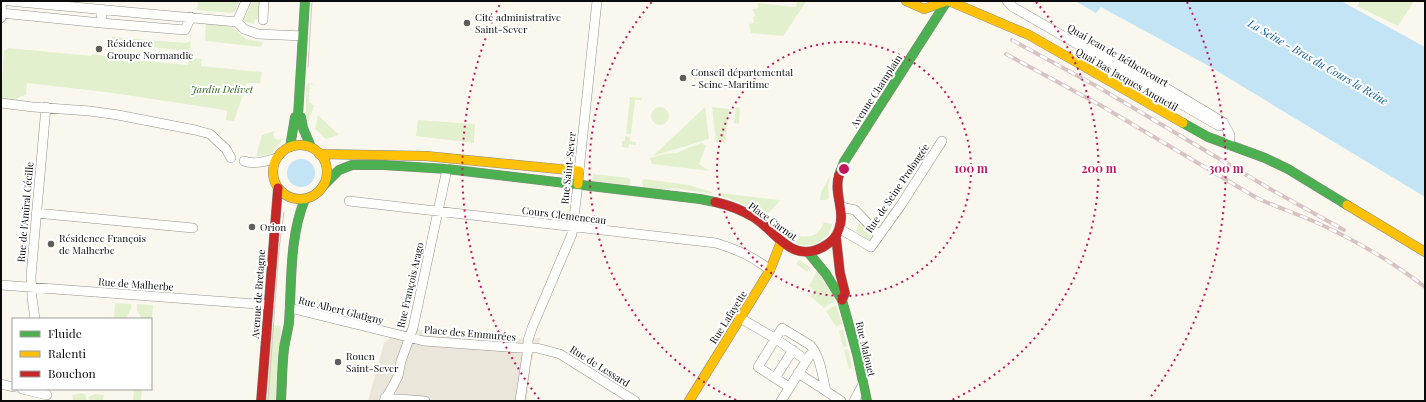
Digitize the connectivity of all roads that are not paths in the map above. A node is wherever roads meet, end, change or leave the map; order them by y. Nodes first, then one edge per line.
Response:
1 (2, 1) edge
2 (9, 1) edge
3 (246, 1) edge
4 (264, 1) edge
5 (305, 1) edge
6 (597, 1) edge
7 (906, 1) edge
8 (947, 1) edge
9 (1008, 1) edge
10 (102, 9) junction
11 (1, 14) edge
12 (191, 17) junction
13 (1, 18) edge
14 (263, 20) dead end
15 (237, 22) junction
16 (101, 23) junction
17 (1073, 32) dead end
18 (303, 36) junction
19 (1, 102) edge
20 (46, 107) junction
21 (298, 116) junction
22 (1219, 126) dead end
23 (942, 141) dead end
24 (1229, 145) junction
25 (290, 147) junction
26 (311, 148) junction
27 (320, 154) junction
28 (231, 158) dead end
29 (277, 158) junction
30 (246, 162) dead end
31 (447, 169) junction
32 (579, 171) junction
33 (578, 184) junction
34 (323, 186) junction
35 (278, 188) junction
36 (305, 199) junction
37 (349, 201) dead end
38 (841, 207) junction
39 (438, 211) junction
40 (36, 213) junction
41 (193, 228) dead end
42 (572, 228) junction
43 (838, 233) junction
44 (879, 235) junction
45 (781, 242) junction
46 (808, 252) junction
47 (1425, 252) edge
48 (770, 270) junction
49 (1, 285) edge
50 (31, 287) junction
51 (842, 300) junction
52 (269, 305) junction
53 (290, 308) junction
54 (35, 318) edge
55 (740, 318) junction
56 (410, 338) junction
57 (776, 339) junction
58 (528, 348) junction
59 (814, 349) junction
60 (793, 350) junction
61 (806, 360) junction
62 (798, 373) junction
63 (775, 378) junction
64 (1, 384) edge
65 (863, 384) junction
66 (12, 387) edge
67 (789, 387) junction
68 (26, 390) edge
69 (826, 391) junction
70 (47, 395) edge
71 (384, 400) edge
72 (261, 401) edge
73 (280, 401) edge
74 (425, 401) edge
75 (520, 401) edge
76 (635, 401) edge
77 (689, 401) edge
78 (781, 401) edge
79 (841, 401) edge
80 (854, 401) edge
81 (867, 401) edge

1 - 11 street
2 - 10 street
3 - 15 street
4 - 14 street
5 - 18 street
6 - 32 street, Rue Saint-Sever
7 - 8 street
8 - 24 street, Quai Bas Jacques Anquetil
8 - 38 street, Avenue Champlain
9 - 22 street, Quai Jean de Béthencourt
10 - 12 street
10 - 16 street
11 - 13 street
11 - 16 street
12 - 15 street
12 - 16 street
15 - 18 street
17 - 24 street, Quai Bas Jacques Anquetil
18 - 21 street
19 - 20 street
20 - 28 street
20 - 40 street, Rue de l'Amiral Cécille
21 - 25 street
21 - 26 street
23 - 44 street, Rue de Seine Prolongée
24 - 47 street, Quai Bas Jacques Anquetil
25 - 26 street
25 - 29 street
26 - 27 street
27 - 32 street
27 - 34 street
29 - 30 street
29 - 35 street
31 - 33 street
31 - 34 street
31 - 39 street, Rue François Arago
32 - 33 street, Rue Saint-Sever
33 - 42 street, Rue Saint-Sever
33 - 45 street, Place Carnot
34 - 36 street
35 - 36 street
35 - 52 street, Avenue de Bretagne
36 - 53 street
37 - 39 street, Cours Clemenceau
38 - 43 street
38 - 44 street
39 - 42 street, Cours Clemenceau
39 - 56 street, Rue François Arago
40 - 41 street
40 - 50 street, Rue de l'Amiral Cécille
42 - 48 street, Cours Clemenceau
42 - 58 street, Rue Saint-Sever
43 - 44 street, Rue de Seine Prolongée
43 - 46 street
43 - 51 street, Rue Malouet
45 - 46 street, Place Carnot
45 - 48 street, Rue Lafayette
46 - 51 street, Rue Malouet
48 - 55 street, Rue Lafayette
49 - 50 street, Rue de Malherbe
50 - 52 street, Rue de Malherbe
50 - 54 street, Rue de l'Amiral Cécille
51 - 65 street, Rue Malouet
52 - 72 street, Avenue de Bretagne
53 - 56 street, Rue Albert Glatigny
53 - 73 street
55 - 57 street
55 - 77 street, Rue Lafayette
56 - 58 street, Place des Emmurées
56 - 71 street, Rue François Arago
57 - 59 street
57 - 60 street
57 - 63 street
58 - 75 street, Rue Saint-Sever
58 - 76 street, Rue de Lessard
59 - 61 street
59 - 69 street
60 - 61 street
60 - 63 street
61 - 62 street
62 - 67 street
62 - 69 street
63 - 67 street
64 - 66 street
65 - 80 street, Rue Malouet
65 - 81 street
67 - 78 street
68 - 70 street
69 - 79 street
71 - 74 street

